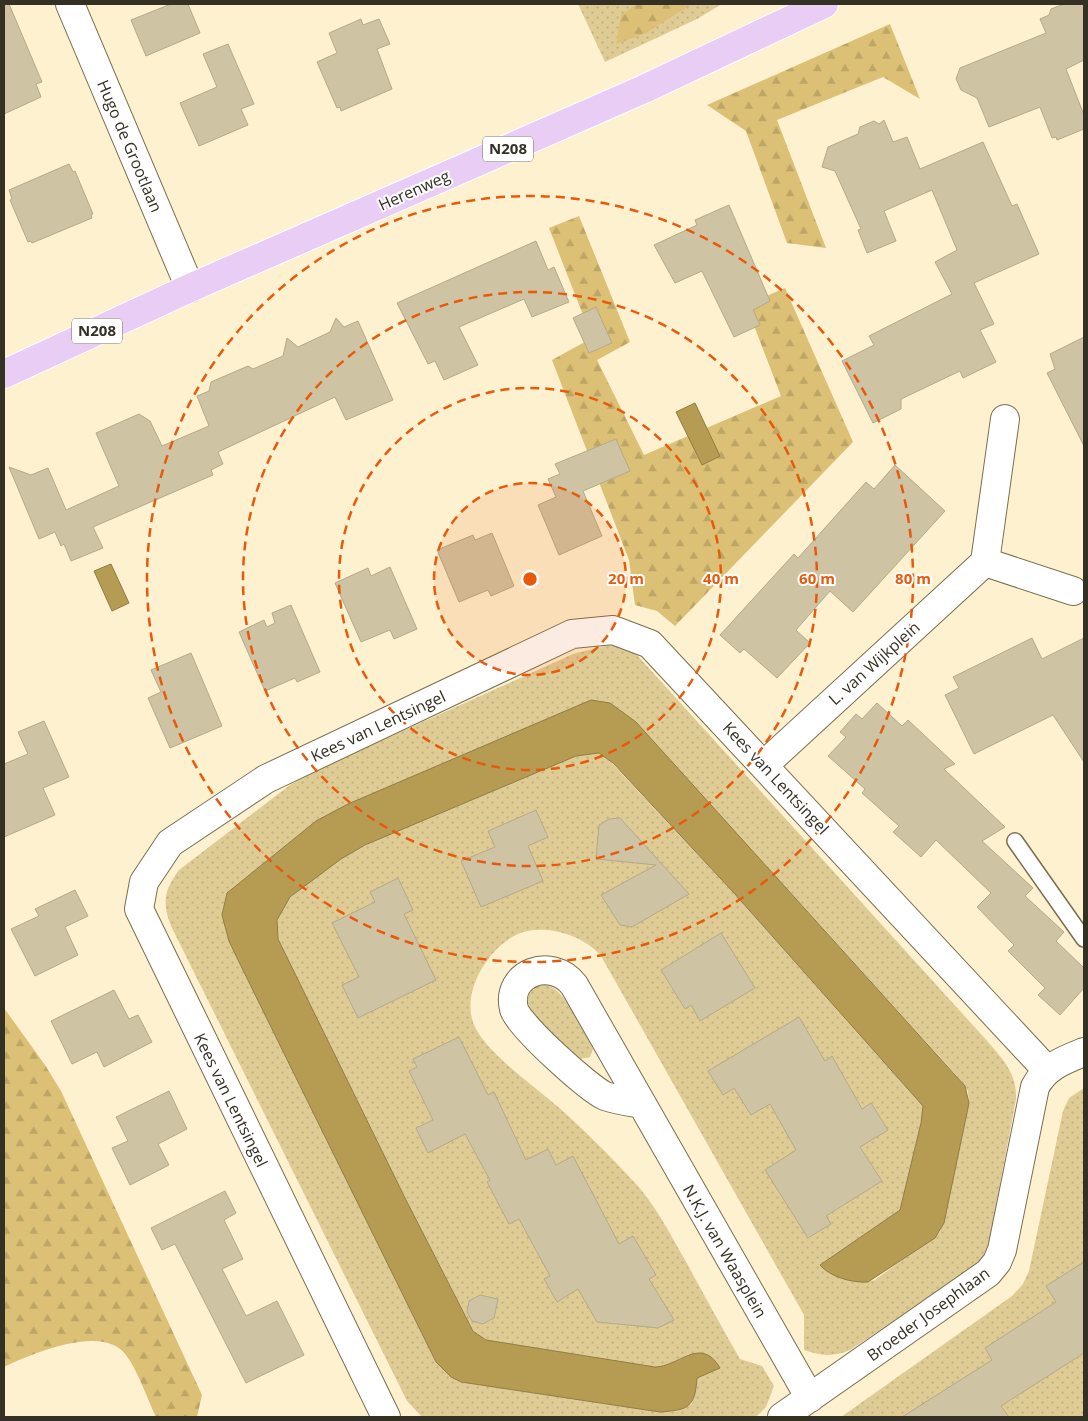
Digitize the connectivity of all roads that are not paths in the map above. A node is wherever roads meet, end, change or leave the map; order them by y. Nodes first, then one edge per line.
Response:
1 (70, 4) edge
2 (824, 4) edge
3 (190, 288) junction
4 (4, 374) edge
5 (1005, 419) dead end
6 (985, 562) junction
7 (1073, 591) dead end
8 (764, 764) junction
9 (1015, 842) dead end
10 (1084, 939) edge
11 (1084, 1052) edge
12 (1047, 1070) junction
13 (642, 1104) junction
14 (810, 1398) junction
15 (386, 1417) edge
16 (782, 1417) edge

1 - 3 street, Hugo de Grootlaan
2 - 3 main road, Herenweg / N208
3 - 4 main road, Herenweg / N208
5 - 6 street
6 - 7 street
6 - 8 street, L. van Wijkplein
8 - 12 street, Kees van Lentsingel
8 - 15 street, Kees van Lentsingel
9 - 10 lane
11 - 12 street, Broeder Josephlaan
12 - 14 street, Broeder Josephlaan
13 - 13 street, N.K.J. van Waasplein
13 - 14 street, N.K.J. van Waasplein
14 - 16 street, Broeder Josephlaan

